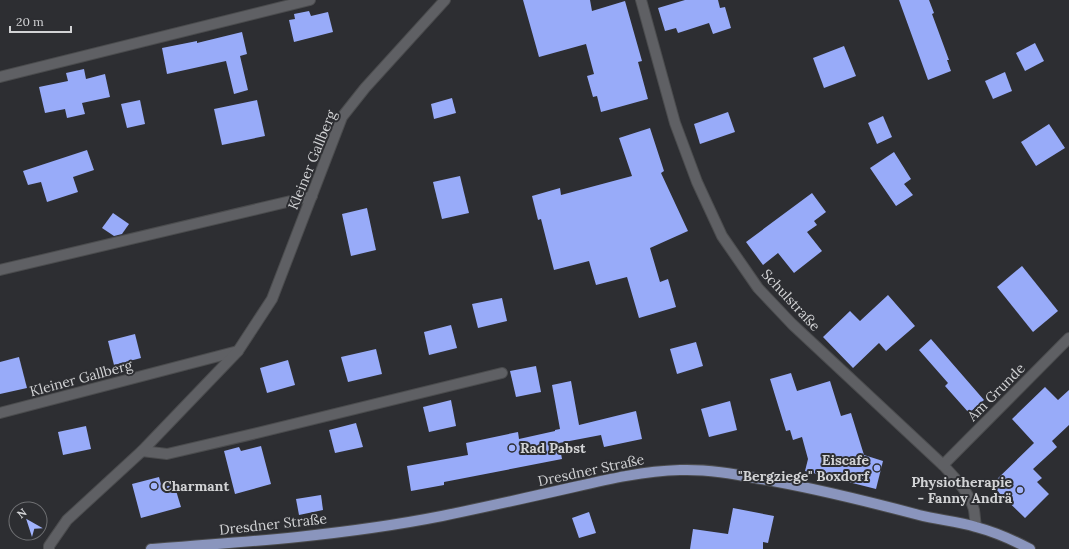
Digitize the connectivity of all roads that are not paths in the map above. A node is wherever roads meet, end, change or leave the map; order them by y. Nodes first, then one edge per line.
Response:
1 (310, 0) edge
2 (445, 0) edge
3 (641, 0) edge
4 (0, 77) edge
5 (312, 196) junction
6 (0, 270) edge
7 (1069, 338) edge
8 (238, 351) junction
9 (502, 373) dead end
10 (0, 413) edge
11 (142, 451) junction
12 (943, 465) junction
13 (976, 526) junction
14 (231, 546) edge
15 (49, 549) edge
16 (151, 549) edge
17 (1030, 549) edge

1 - 4 street
2 - 5 street, Kleiner Gallberg
3 - 12 street, Schulstraße
5 - 6 street
5 - 8 street, Kleiner Gallberg
7 - 12 street, Am Grunde
8 - 10 street, Kleiner Gallberg
8 - 11 street, Kleiner Gallberg
9 - 11 street
11 - 15 street, Kleiner Gallberg
12 - 13 street, Schulstraße
13 - 14 main road, Dresdner Straße
13 - 17 main road, Dresdner Straße
14 - 16 main road, Dresdner Straße

